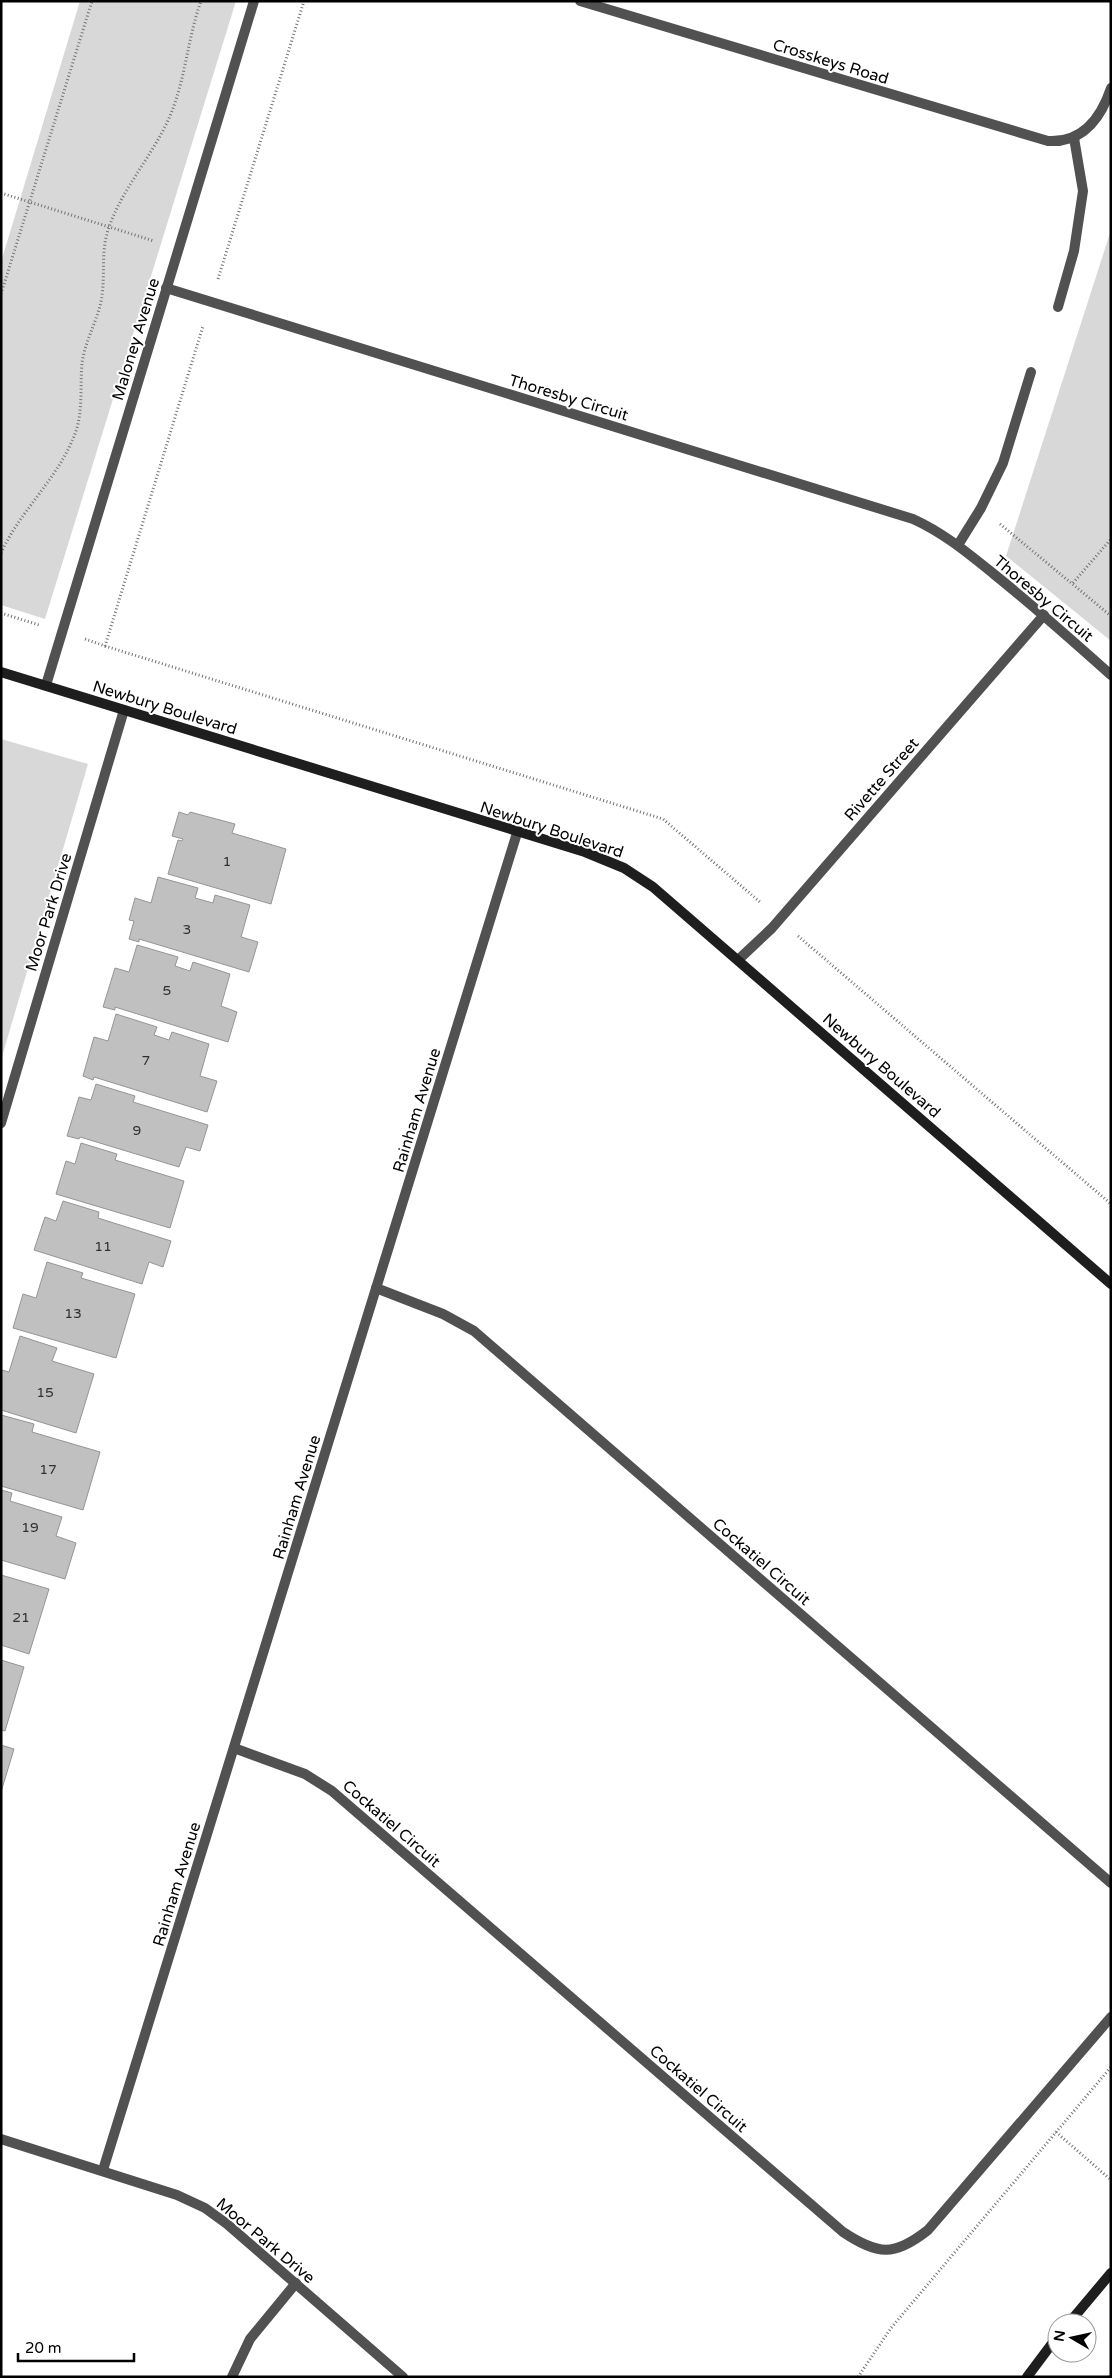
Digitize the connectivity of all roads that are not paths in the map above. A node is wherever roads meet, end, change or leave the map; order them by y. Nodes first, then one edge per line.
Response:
1 (254, 1) edge
2 (580, 1) edge
3 (1111, 88) edge
4 (1074, 138) junction
5 (166, 288) junction
6 (1058, 307) dead end
7 (1031, 372) dead end
8 (958, 546) junction
9 (1044, 615) junction
10 (1, 672) edge
11 (1111, 675) edge
12 (46, 685) junction
13 (124, 710) junction
14 (517, 833) junction
15 (738, 960) junction
16 (1, 1123) edge
17 (1111, 1284) edge
18 (376, 1288) junction
19 (234, 1748) junction
20 (1111, 1883) edge
21 (1111, 2018) edge
22 (1, 2139) edge
23 (103, 2170) junction
24 (1111, 2273) edge
25 (296, 2283) junction
26 (1077, 2313) edge
27 (1047, 2351) edge
28 (232, 2377) edge
29 (403, 2377) edge
30 (1027, 2377) edge

1 - 5 street, Maloney Avenue
2 - 4 street, Crosskeys Road
3 - 4 street
4 - 6 street
5 - 8 street, Thoresby Circuit
5 - 12 street, Maloney Avenue
7 - 8 street
8 - 9 street, Thoresby Circuit
9 - 11 street, Thoresby Circuit
9 - 15 street, Rivette Street
10 - 12 street, Newbury Boulevard
12 - 13 street, Newbury Boulevard
13 - 14 street, Newbury Boulevard
13 - 16 street, Moor Park Drive
14 - 15 street, Newbury Boulevard
14 - 18 street, Rainham Avenue
15 - 17 street, Newbury Boulevard
18 - 19 street, Rainham Avenue
18 - 20 street, Cockatiel Circuit
19 - 21 street, Cockatiel Circuit
19 - 23 street, Rainham Avenue
22 - 23 street, Moor Park Drive
23 - 25 street, Moor Park Drive
24 - 26 street
25 - 28 street
25 - 29 street, Moor Park Drive
27 - 30 street

